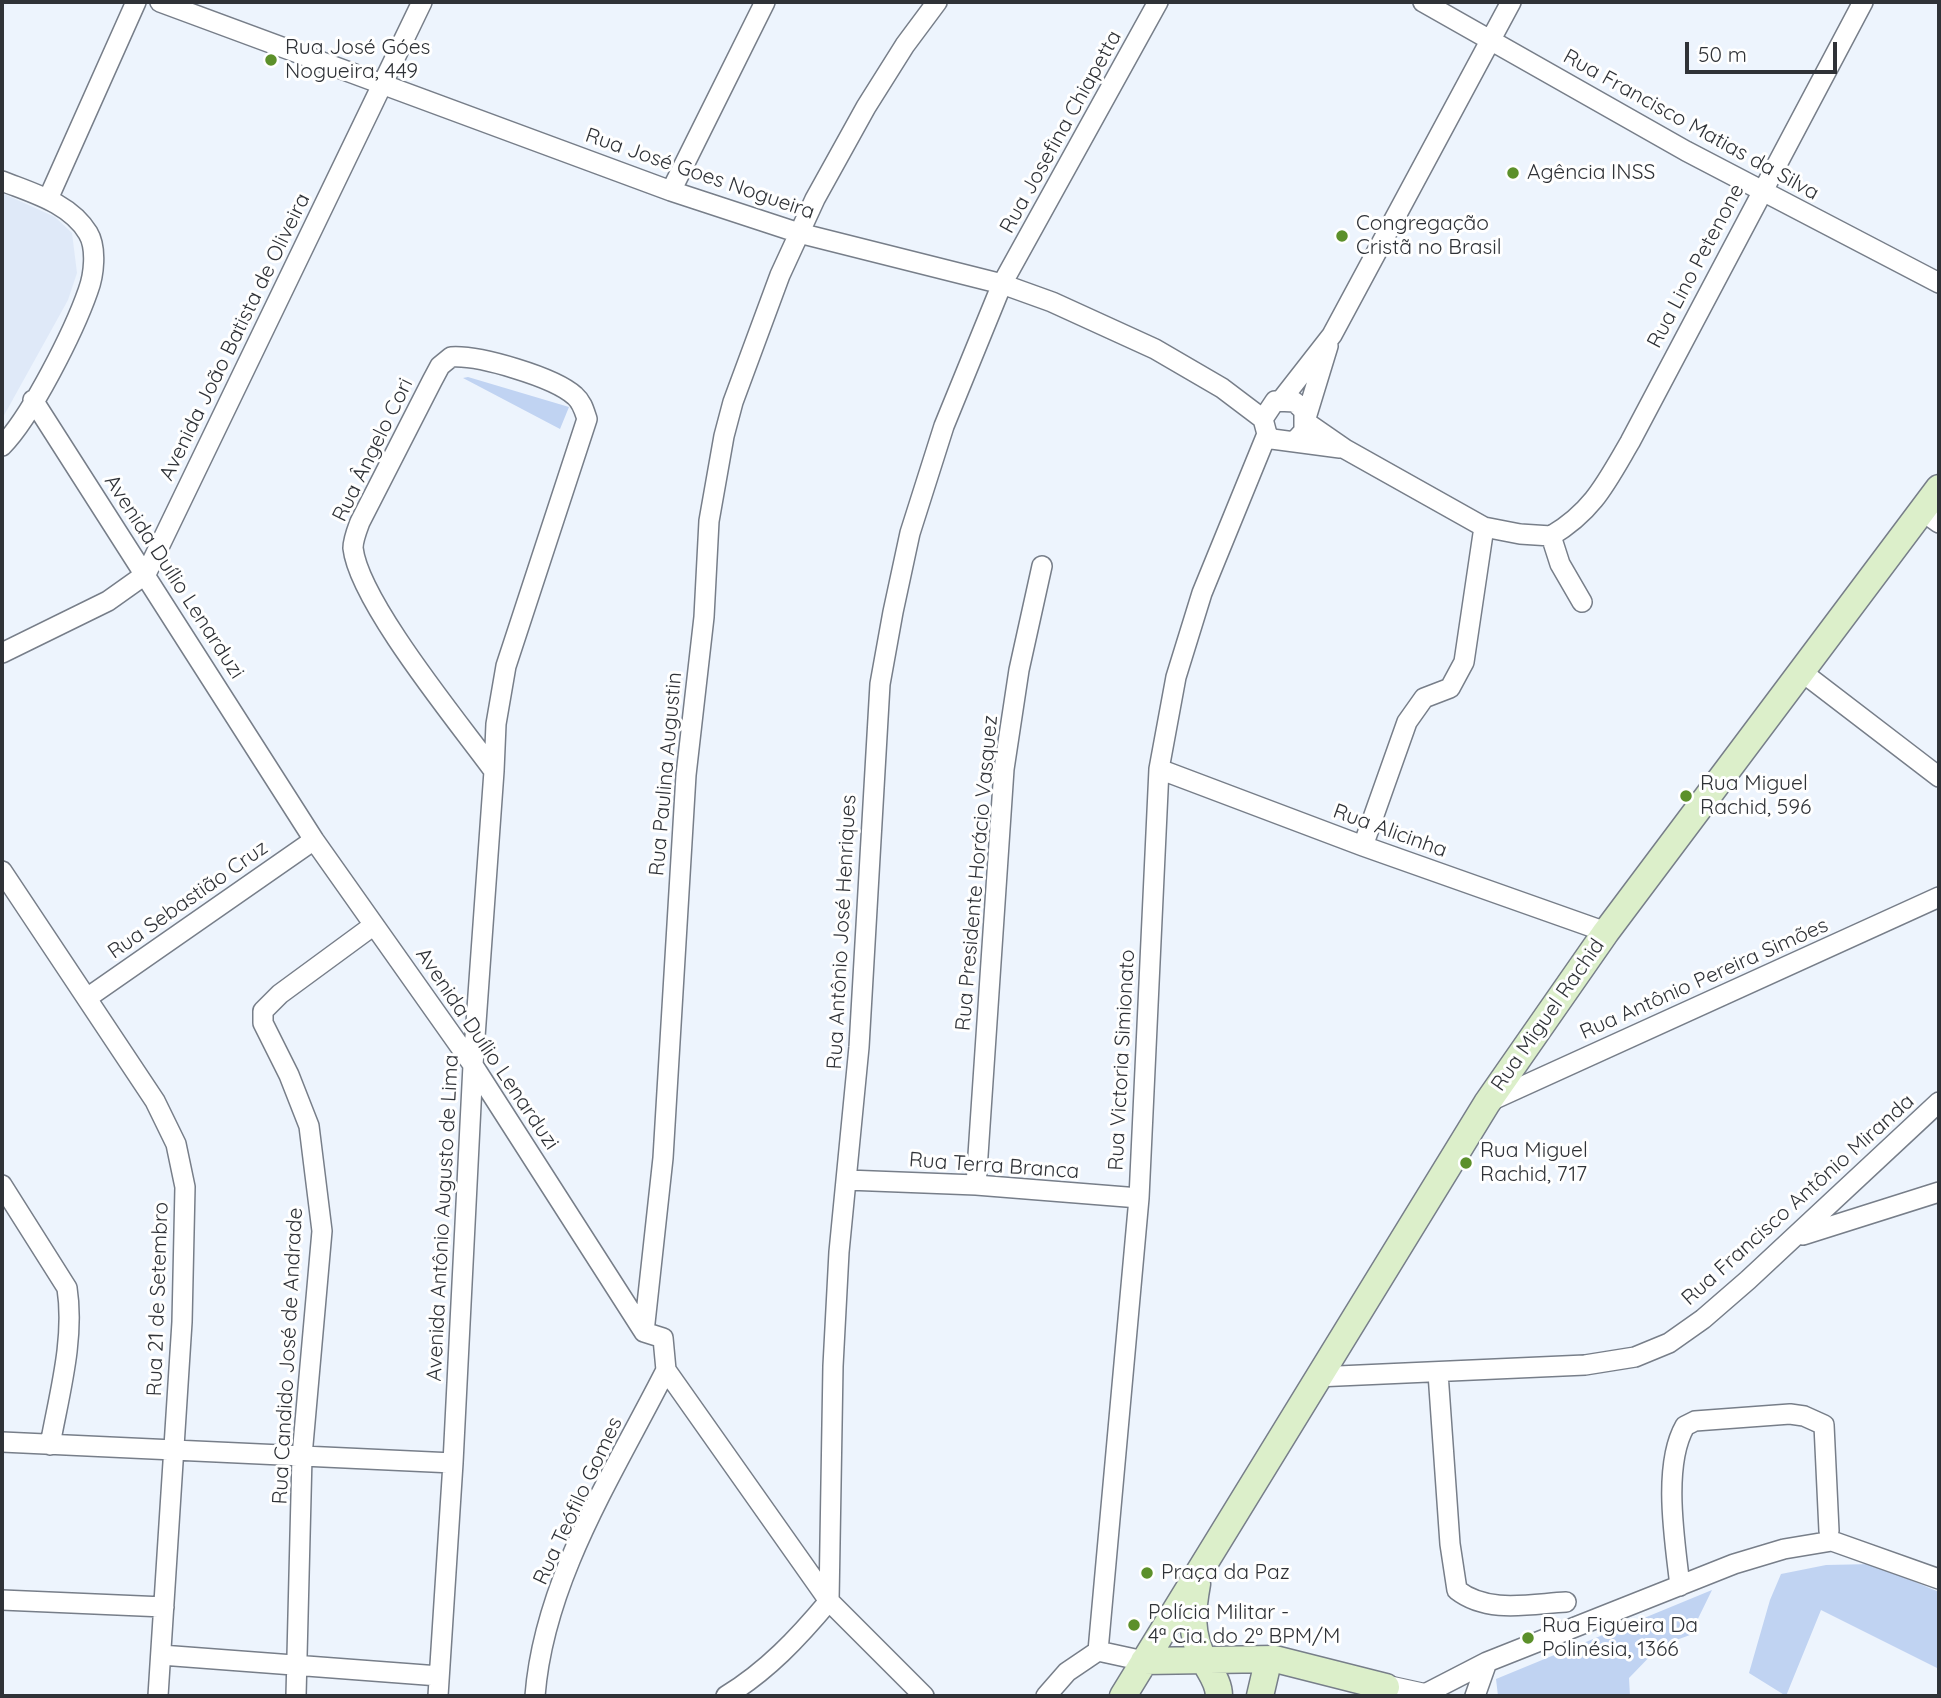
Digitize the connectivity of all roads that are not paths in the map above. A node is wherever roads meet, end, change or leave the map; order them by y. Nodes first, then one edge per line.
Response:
1 (136, 2) edge
2 (160, 2) edge
3 (422, 2) edge
4 (765, 2) edge
5 (937, 2) edge
6 (1158, 2) edge
7 (1423, 2) edge
8 (1511, 2) edge
9 (1863, 2) edge
10 (1490, 41) junction
11 (381, 84) junction
12 (2, 181) edge
13 (1761, 190) junction
14 (671, 191) junction
15 (48, 199) junction
16 (799, 233) junction
17 (1939, 283) edge
18 (1002, 284) junction
19 (1332, 335) junction
20 (1222, 388) junction
21 (33, 400) junction
22 (1278, 400) junction
23 (587, 419) joint
24 (1306, 420) junction
25 (1265, 427) junction
26 (1290, 442) junction
27 (2, 446) edge
28 (1345, 449) junction
29 (1247, 485) junction
30 (1939, 488) edge
31 (1931, 517) edge
32 (1484, 527) junction
33 (1551, 536) junction
34 (1042, 566) dead end
35 (146, 574) junction
36 (1582, 602) dead end
37 (2, 653) edge
38 (1802, 672) junction
39 (1159, 769) junction
40 (494, 771) junction
41 (1939, 777) edge
42 (314, 840) junction
43 (1363, 846) junction
44 (2, 871) edge
45 (1939, 897) edge
46 (374, 925) junction
47 (1606, 932) junction
48 (87, 998) junction
49 (473, 1065) junction
50 (1939, 1102) edge
51 (1487, 1103) junction
52 (847, 1180) junction
53 (2, 1185) edge
54 (976, 1185) junction
55 (1939, 1192) edge
56 (1139, 1198) junction
57 (1797, 1237) junction
58 (644, 1332) junction
59 (666, 1370) junction
60 (1438, 1373) junction
61 (1316, 1377) junction
62 (2, 1442) edge
63 (50, 1445) junction
64 (174, 1449) junction
65 (302, 1456) junction
66 (453, 1463) junction
67 (1829, 1531) dead end
68 (1200, 1572) junction
69 (1939, 1579) edge
70 (1680, 1586) junction
71 (2, 1600) edge
72 (829, 1601) junction
73 (1566, 1602) dead end
74 (164, 1607) junction
75 (1098, 1651) junction
76 (161, 1655) junction
77 (1202, 1658) junction
78 (1275, 1659) junction
79 (1144, 1661) junction
80 (1487, 1662) junction
81 (297, 1666) junction
82 (438, 1686) edge
83 (1386, 1687) junction
84 (1425, 1695) edge
85 (158, 1696) edge
86 (296, 1696) edge
87 (535, 1696) edge
88 (726, 1696) edge
89 (924, 1696) edge
90 (1046, 1696) edge
91 (1123, 1696) edge
92 (1219, 1696) edge
93 (1260, 1696) edge
94 (1342, 1696) edge
95 (1475, 1696) edge

1 - 15 street
2 - 11 street, Rua José Goes Nogueira
3 - 11 street, Avenida João Batista de Oliveira
4 - 14 street
5 - 16 street, Rua Paulina Augustin
6 - 18 street, Rua Josefina Chiapetta
7 - 10 street, Rua Francisco Matias da Silva
8 - 10 street
9 - 13 street, Rua Lino Petenone
10 - 13 street, Rua Francisco Matias da Silva
10 - 19 street
11 - 14 street, Rua José Goes Nogueira
11 - 35 street, Avenida João Batista de Oliveira
12 - 15 street
13 - 17 street, Rua Francisco Matias da Silva
13 - 33 street, Rua Lino Petenone
14 - 16 street, Rua José Goes Nogueira
15 - 21 street
16 - 18 street, Rua José Goes Nogueira
16 - 58 street, Rua Paulina Augustin
18 - 20 street, Rua José Goes Nogueira
18 - 52 street, Rua Antônio José Henriques
19 - 22 street
19 - 24 street
20 - 22 street, Rua José Goes Nogueira
20 - 25 street, Rua José Goes Nogueira
21 - 27 street
21 - 35 street, Avenida Duílio Lenarduzi
22 - 24 street
22 - 25 street
23 - 40 street, Avenida Antônio Augusto de Lima
23 - 40 street, Rua Ângelo Cori
24 - 26 street
24 - 28 street
25 - 26 street
25 - 29 street
26 - 28 street
26 - 29 street
28 - 32 street
29 - 39 street, Rua Victoria Simionato
30 - 31 main road, Rua Miguel Rachid
31 - 38 main road, Rua Miguel Rachid
32 - 33 street
32 - 43 street
33 - 36 street
34 - 54 street, Rua Presidente Horácio Vasquez
35 - 37 street, Avenida João Batista de Oliveira
35 - 42 street, Avenida Duílio Lenarduzi
38 - 41 street
38 - 47 main road, Rua Miguel Rachid
39 - 43 street, Rua Alicinha
39 - 56 street, Rua Victoria Simionato
40 - 49 street, Avenida Antônio Augusto de Lima
42 - 46 street, Avenida Duílio Lenarduzi
42 - 48 street, Rua Sebastião Cruz
43 - 47 street, Rua Alicinha
44 - 48 street, Rua 21 de Setembro
45 - 51 street, Rua Antônio Pereira Simões
46 - 49 street, Avenida Duílio Lenarduzi
46 - 65 street, Rua Candido José de Andrade
47 - 51 main road, Rua Miguel Rachid
48 - 64 street, Rua 21 de Setembro
49 - 58 street, Avenida Duílio Lenarduzi
49 - 66 street, Avenida Antônio Augusto de Lima
50 - 57 street, Rua Francisco Antônio Miranda
51 - 61 main road, Rua Miguel Rachid
52 - 54 street, Rua Terra Branca
52 - 72 street, Rua Antônio José Henriques
53 - 63 street
54 - 56 street, Rua Terra Branca
55 - 57 street
56 - 75 street, Rua Victoria Simionato
57 - 60 street, Rua Francisco Antônio Miranda
58 - 59 street, Avenida Duílio Lenarduzi
59 - 72 street, Avenida Duílio Lenarduzi
59 - 87 street, Rua Teófilo Gomes
60 - 61 street, Rua Francisco Antônio Miranda
60 - 73 street
61 - 68 main road, Rua Miguel Rachid
62 - 63 street
63 - 64 street
64 - 65 street
64 - 74 street, Rua 21 de Setembro
65 - 66 street
65 - 81 street, Rua Candido José de Andrade
66 - 82 street, Avenida Antônio Augusto de Lima
67 - 70 street
68 - 77 main road, Rua Miguel Rachid
68 - 79 main road, Rua Miguel Rachid
69 - 70 street
70 - 80 street
71 - 74 street
72 - 88 street
72 - 89 street, Avenida Duílio Lenarduzi
74 - 76 street, Rua 21 de Setembro
75 - 79 street
75 - 90 street
76 - 81 street
76 - 85 street, Rua 21 de Setembro
77 - 78 main road
77 - 79 main road
77 - 92 main road, Rua Miguel Rachid
78 - 83 main road
78 - 93 main road
79 - 91 main road, Rua Miguel Rachid
80 - 84 street
80 - 95 street
81 - 82 street
81 - 86 street, Rua Candido José de Andrade
83 - 84 street
83 - 94 main road

